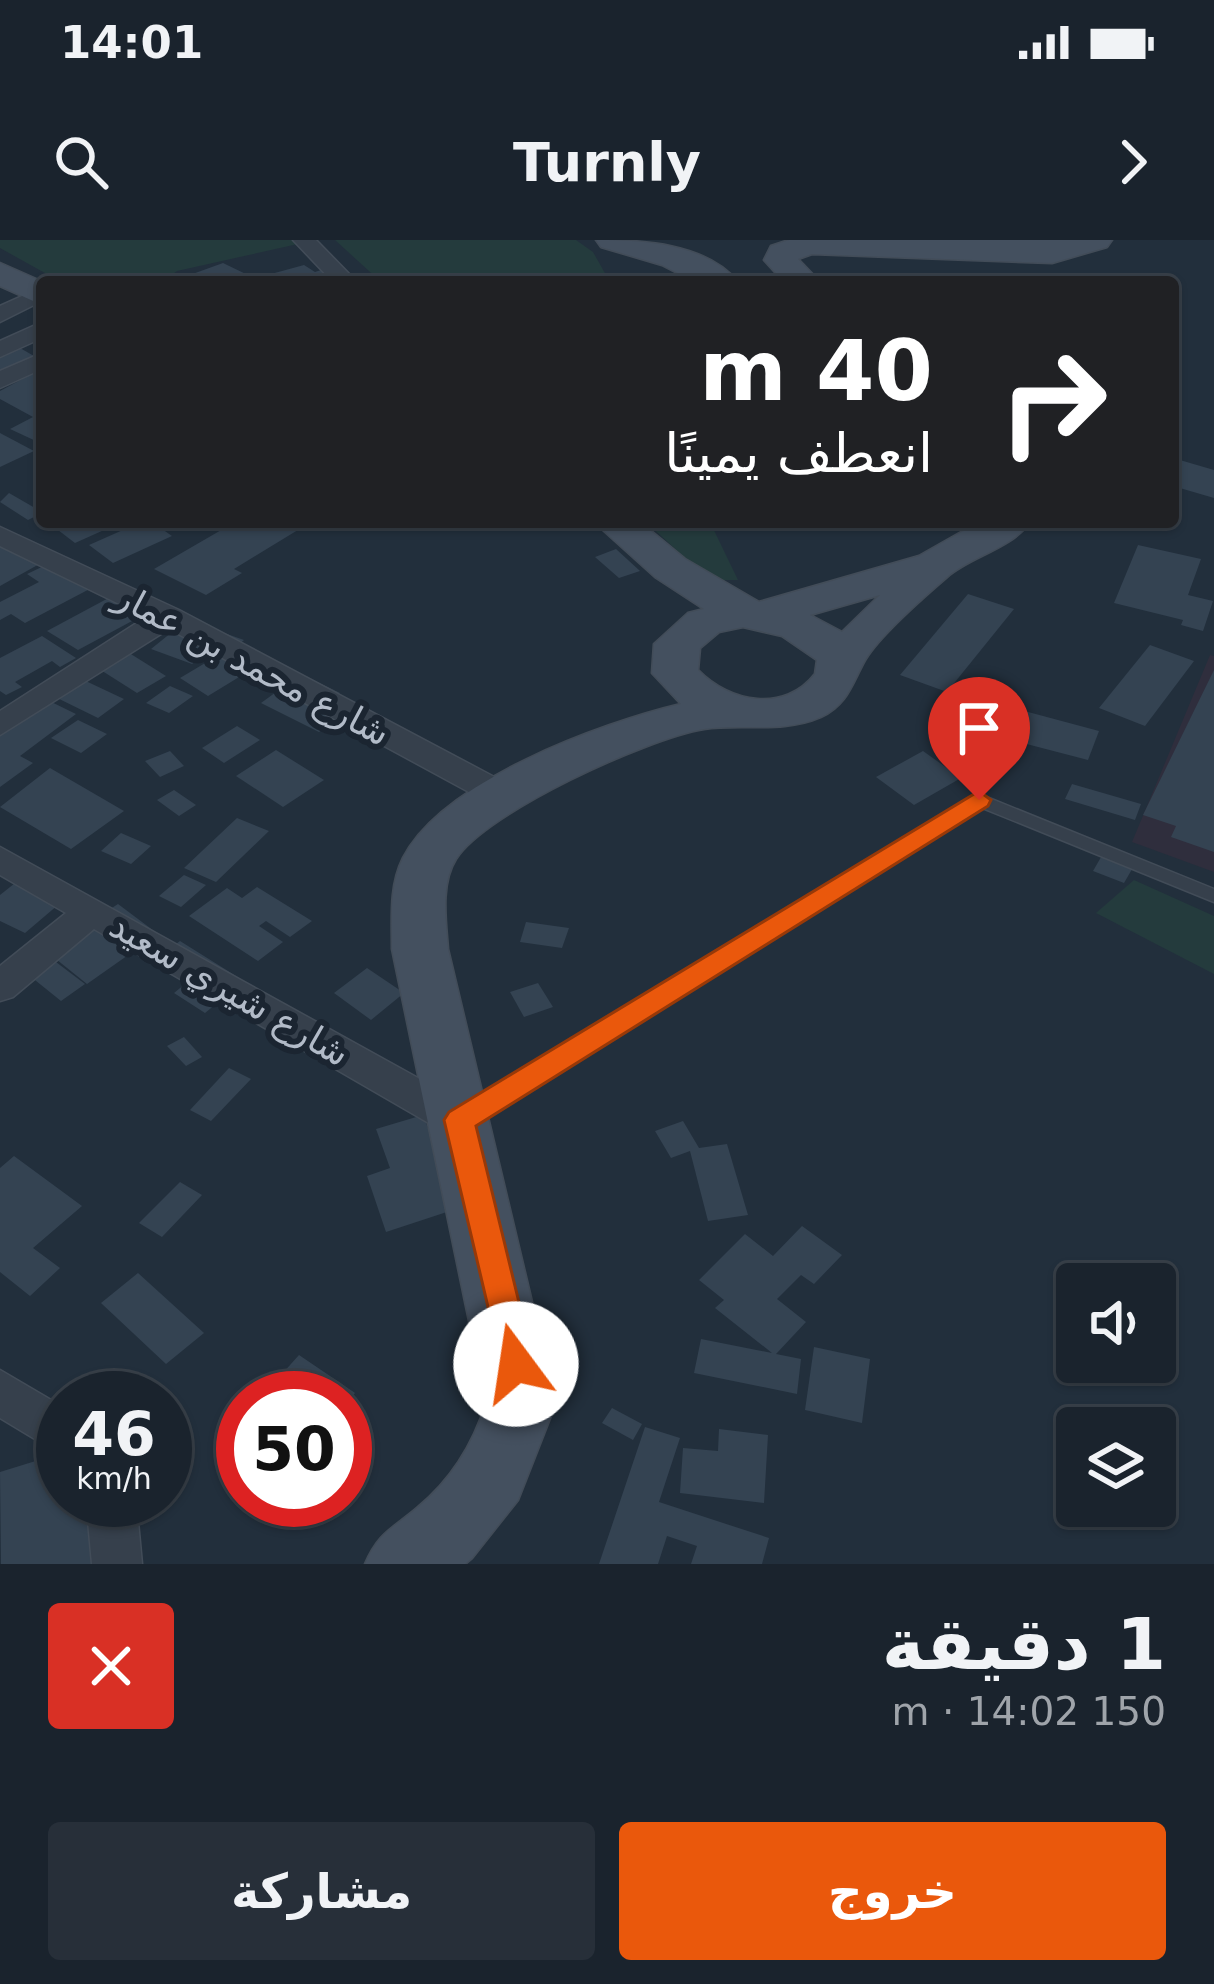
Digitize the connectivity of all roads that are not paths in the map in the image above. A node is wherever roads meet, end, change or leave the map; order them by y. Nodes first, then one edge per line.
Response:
1 (304, 240) edge
2 (611, 240) edge
3 (1096, 240) edge
4 (0, 273) edge
5 (340, 276) edge
6 (709, 276) edge
7 (797, 276) edge
8 (36, 292) edge
9 (36, 296) edge
10 (0, 315) edge
11 (36, 331) edge
12 (0, 350) edge
13 (36, 364) edge
14 (0, 381) edge
15 (622, 528) edge
16 (999, 528) edge
17 (1, 536) edge
18 (934, 565) junction
19 (670, 568) junction
20 (754, 615) junction
21 (168, 616) junction
22 (681, 644) junction
23 (838, 662) junction
24 (750, 713) junction
25 (0, 725) edge
26 (603, 747) junction
27 (503, 796) junction
28 (0, 859) edge
29 (1214, 896) edge
30 (94, 910) junction
31 (0, 987) edge
32 (460, 1120) junction
33 (0, 1391) edge
34 (36, 1416) edge
35 (114, 1527) edge
36 (117, 1564) edge
37 (403, 1564) edge

1 - 5 street
2 - 6 main road
3 - 7 main road
4 - 8 main road
9 - 10 street
11 - 12 street
13 - 14 street
15 - 19 main road
16 - 18 main road
17 - 21 street, شارع محمد بن عمار
18 - 20 main road
18 - 23 main road
19 - 20 main road
19 - 22 main road
20 - 22 main road
20 - 23 main road
21 - 25 street
21 - 27 street, شارع محمد بن عمار
22 - 24 main road
22 - 26 main road
23 - 24 main road
24 - 26 main road
26 - 27 main road
27 - 32 main road
28 - 30 street, شارع شيري سعيد
29 - 32 lane
30 - 31 street
30 - 32 street, شارع شيري سعيد
32 - 37 main road
33 - 34 street
35 - 36 street

